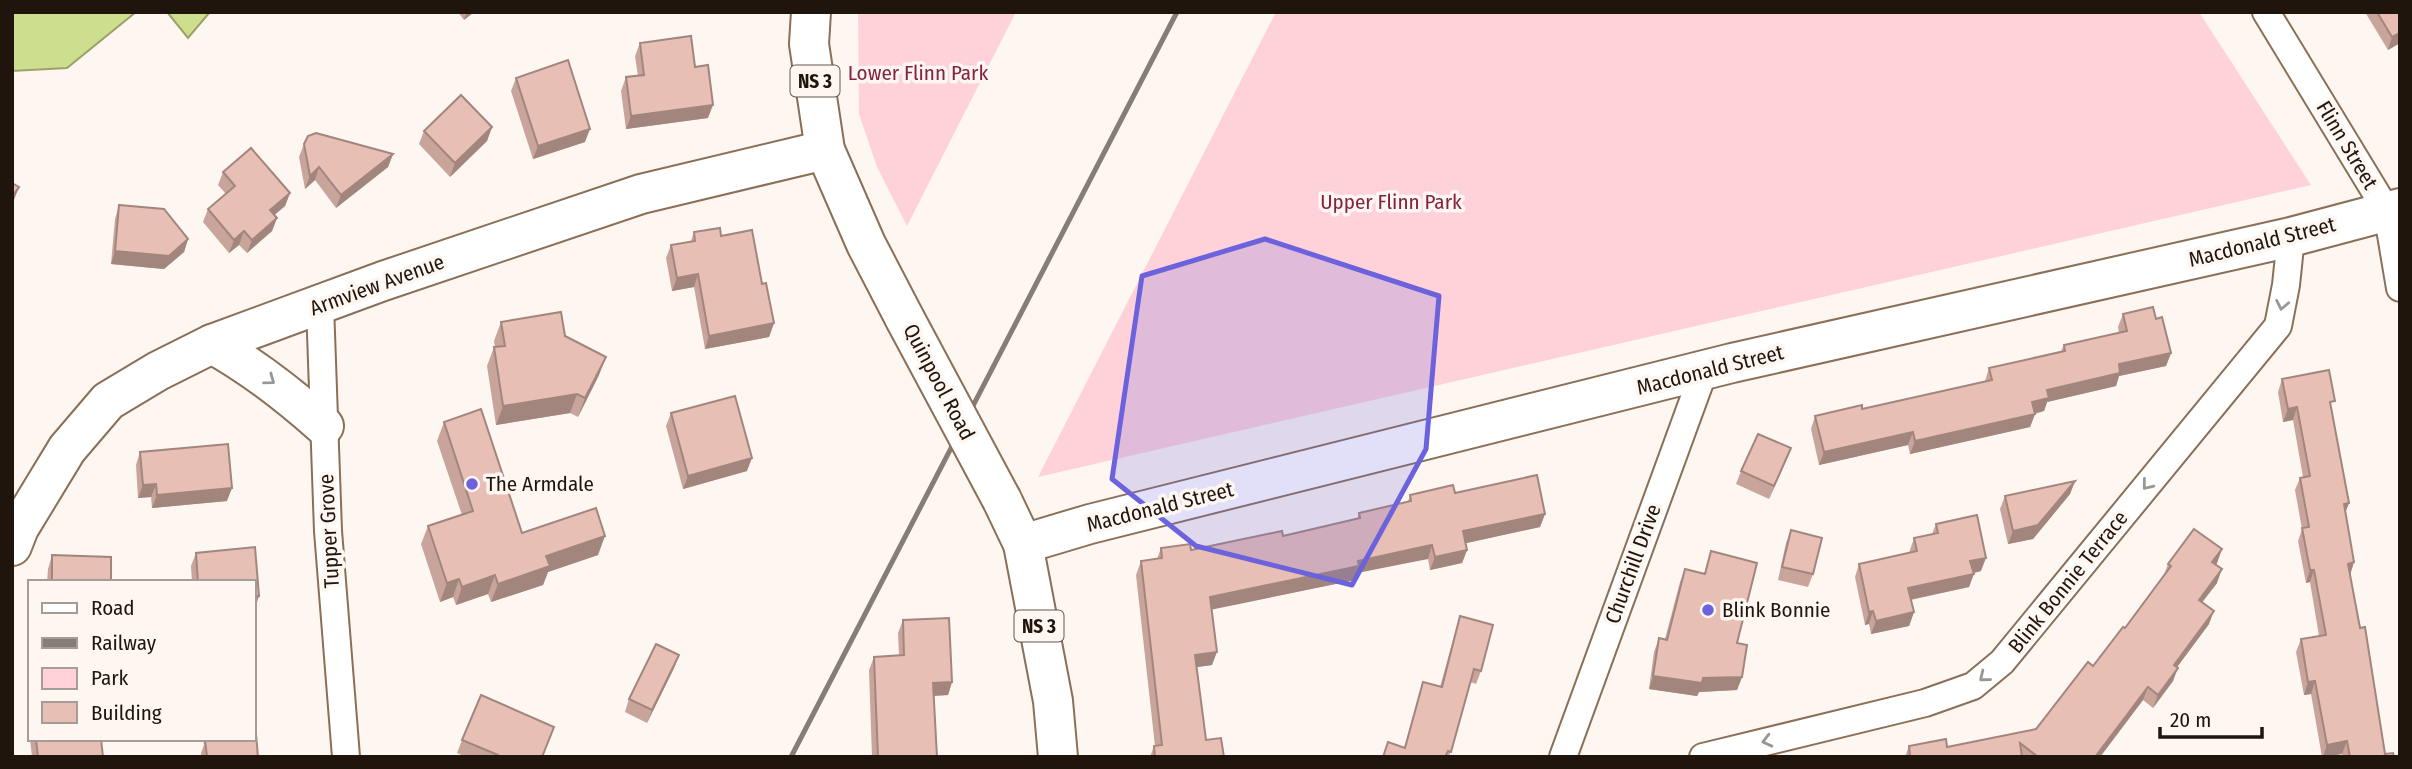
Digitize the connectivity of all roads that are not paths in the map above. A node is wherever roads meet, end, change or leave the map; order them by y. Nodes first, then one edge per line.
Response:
1 (811, 12) edge
2 (2266, 12) edge
3 (825, 150) junction
4 (2394, 209) edge
5 (2291, 237) junction
6 (2400, 288) edge
7 (320, 305) junction
8 (212, 344) junction
9 (1704, 371) junction
10 (324, 426) junction
11 (1023, 544) junction
12 (12, 546) edge
13 (346, 757) edge
14 (1058, 757) edge
15 (1563, 757) edge
16 (1703, 757) edge

1 - 3 street, Quinpool Road / NS 3
2 - 4 street, Flinn Street
3 - 7 street, Armview Avenue
3 - 11 street, Quinpool Road / NS 3, bridge
4 - 5 street, Macdonald Street
4 - 6 street, Flinn Street
5 - 9 street, Macdonald Street
5 -> 16 street, Blink Bonnie Terrace
7 - 8 street, Armview Avenue
7 - 10 street, Tupper Grove
8 -> 10 street
8 - 12 street, Armview Avenue
9 - 11 street, Macdonald Street
9 - 15 street, Churchill Drive
10 - 13 street, Tupper Grove
11 - 14 street, Quinpool Road / NS 3

